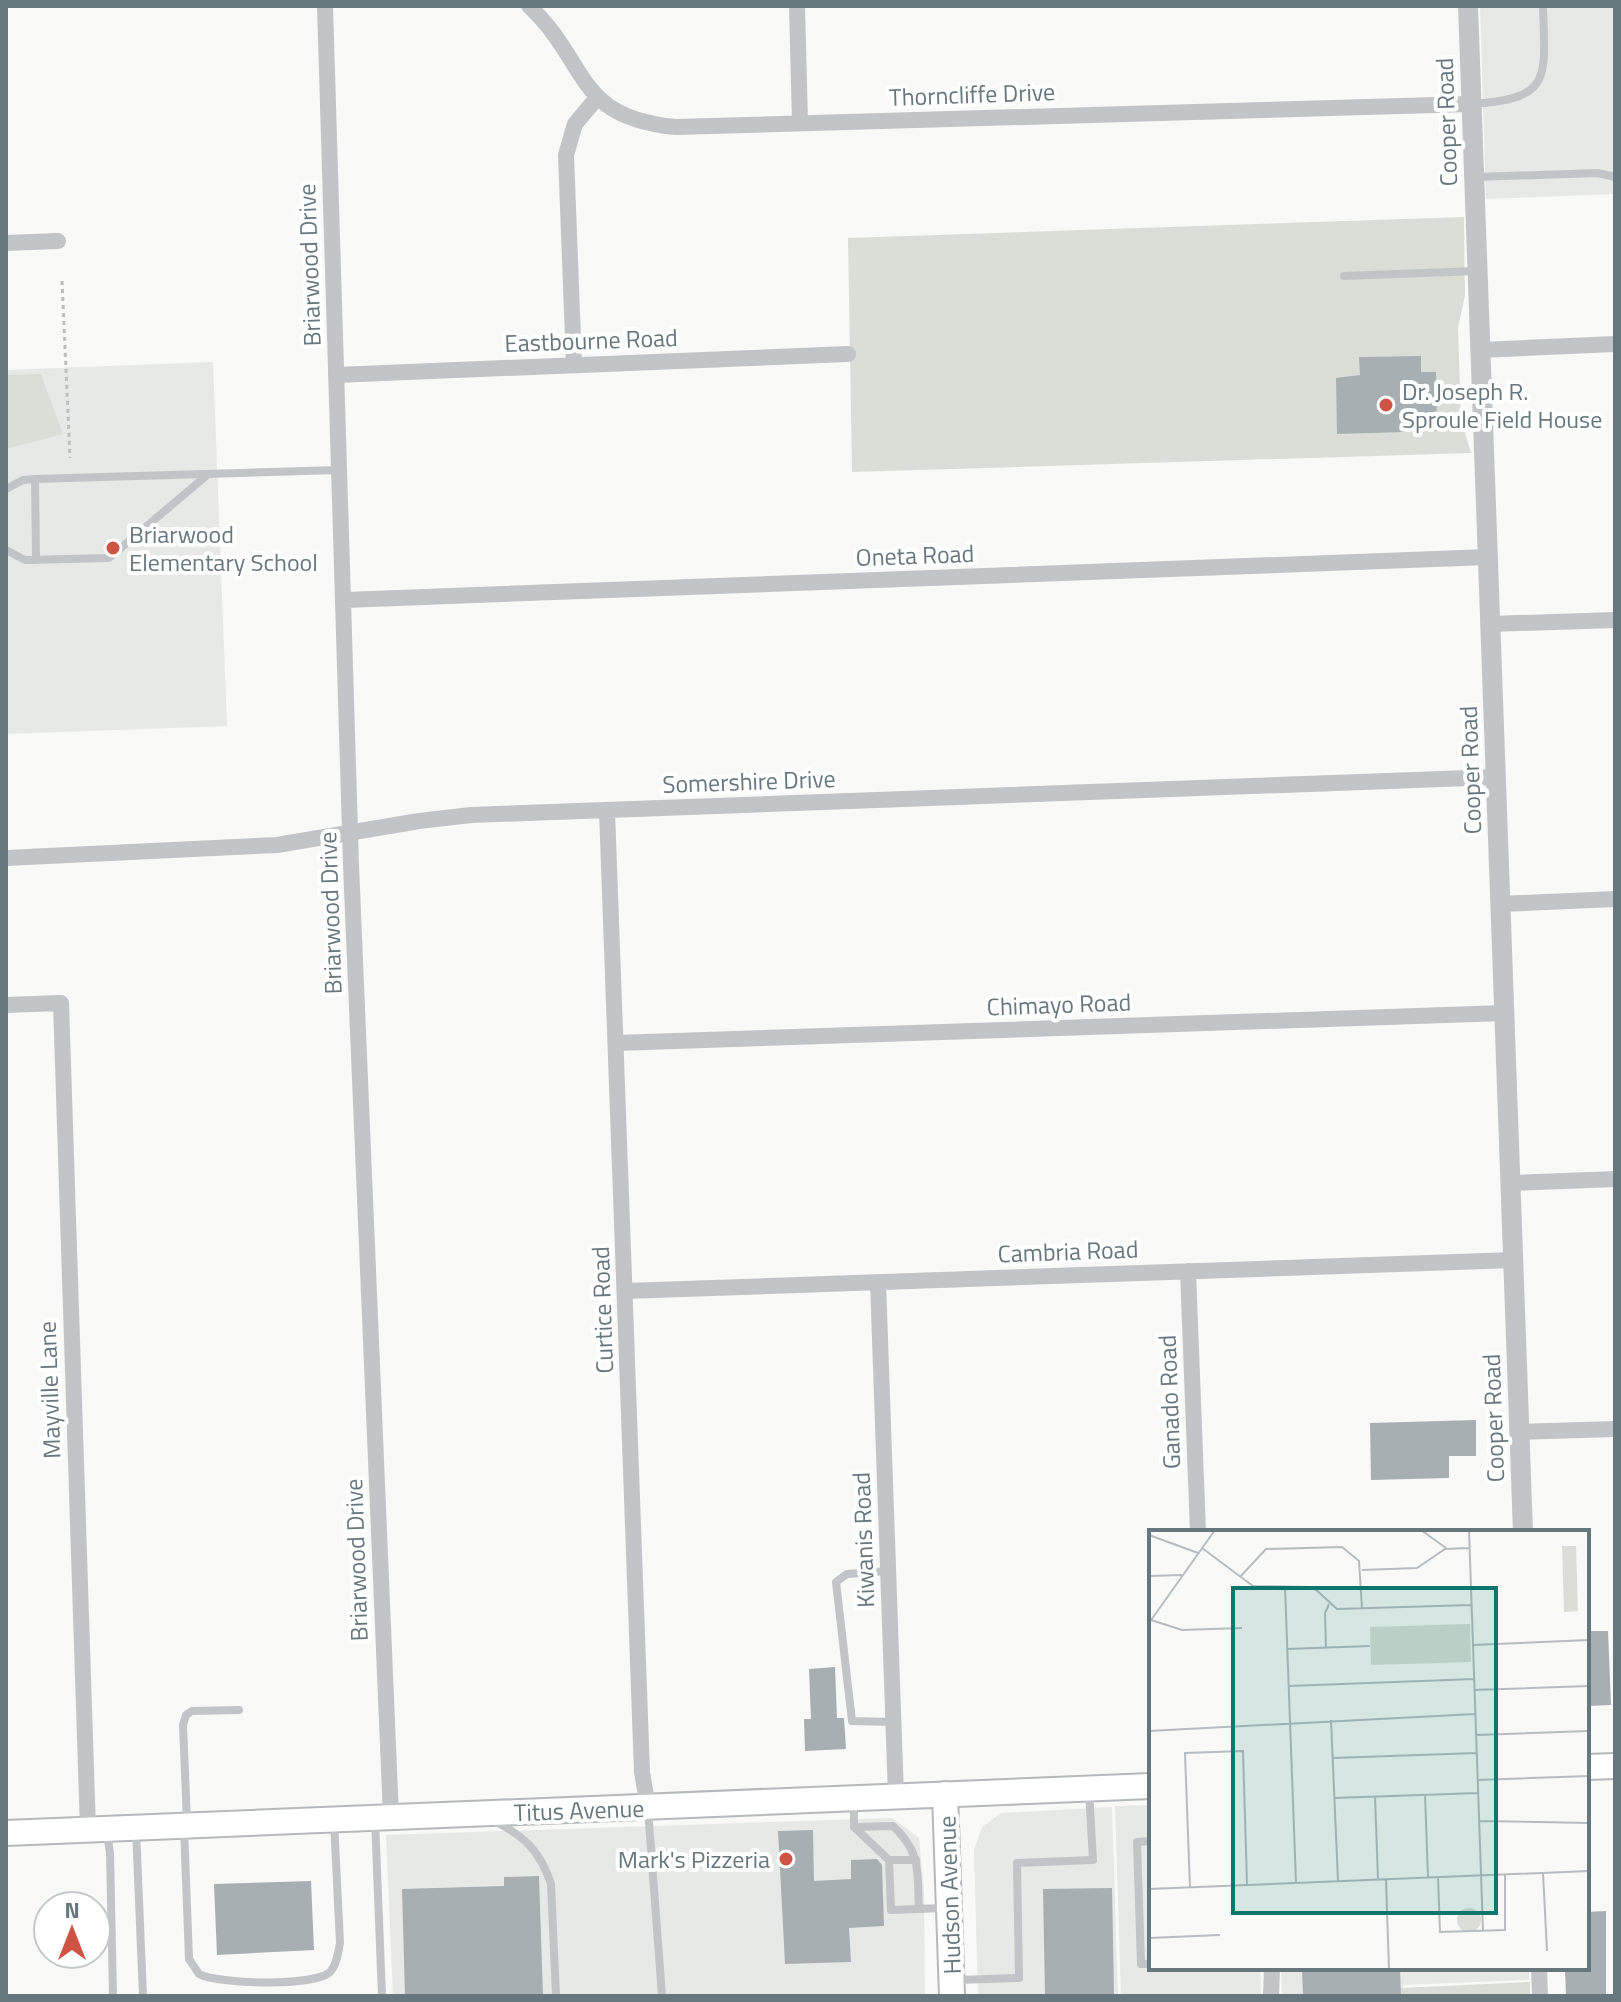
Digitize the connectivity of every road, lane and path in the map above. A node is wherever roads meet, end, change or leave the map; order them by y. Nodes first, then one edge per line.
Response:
1 (325, 6) edge
2 (529, 6) edge
3 (797, 6) edge
4 (1468, 6) edge
5 (1543, 6) edge
6 (596, 99) junction
7 (1471, 104) junction
8 (800, 123) junction
9 (1474, 177) junction
10 (1615, 177) edge
11 (58, 241) dead end
12 (6, 243) edge
13 (1478, 271) junction
14 (1344, 276) dead end
15 (62, 281) dead end
16 (1615, 344) edge
17 (1480, 350) junction
18 (848, 354) dead end
19 (574, 365) junction
20 (336, 375) junction
21 (70, 458) dead end
22 (339, 470) junction
23 (206, 476) junction
24 (35, 479) junction
25 (6, 489) edge
26 (6, 550) edge
27 (1488, 557) junction
28 (36, 560) junction
29 (345, 600) junction
30 (1615, 620) edge
31 (1490, 624) junction
32 (1496, 777) junction
33 (607, 811) junction
34 (351, 832) junction
35 (6, 858) edge
36 (1615, 899) edge
37 (1500, 904) junction
38 (6, 1005) edge
39 (1504, 1013) junction
40 (616, 1043) junction
41 (1615, 1179) edge
42 (1510, 1183) junction
43 (1513, 1260) junction
44 (1188, 1271) junction
45 (878, 1282) junction
46 (625, 1291) junction
47 (1615, 1429) edge
48 (1519, 1432) junction
49 (1198, 1530) edge
50 (1523, 1530) edge
51 (888, 1571) junction
52 (239, 1710) dead end
53 (893, 1722) junction
54 (1615, 1766) edge
55 (1589, 1767) edge
56 (1149, 1786) edge
57 (1089, 1788) junction
58 (945, 1794) junction
59 (896, 1796) junction
60 (854, 1798) junction
61 (648, 1807) junction
62 (479, 1814) junction
63 (383, 1818) junction
64 (334, 1820) junction
65 (186, 1826) junction
66 (854, 1827) junction
67 (136, 1828) junction
68 (97, 1830) junction
69 (6, 1833) edge
70 (1149, 1841) edge
71 (889, 1860) junction
72 (916, 1860) junction
73 (949, 1908) junction
74 (919, 1909) junction
75 (1149, 1964) edge
76 (1272, 1970) edge
77 (1539, 1970) edge
78 (952, 1988) edge
79 (113, 1996) edge
80 (143, 1996) edge
81 (382, 1996) edge
82 (556, 1996) edge
83 (662, 1996) edge
84 (1271, 1996) edge
85 (1540, 1996) edge

1 - 20 street, Briarwood Drive
2 - 6 street, Thorncliffe Drive
3 - 8 street
4 - 7 street, Cooper Road
5 - 7 lane
6 - 8 street, Thorncliffe Drive
6 - 19 street
7 - 8 street, Thorncliffe Drive
7 - 9 street, Cooper Road
9 - 10 lane
9 - 13 street, Cooper Road
11 - 12 street
13 - 14 lane
13 - 17 street, Cooper Road
15 - 21 path
16 - 17 street
17 - 27 street, Cooper Road
18 - 19 street, Eastbourne Road
19 - 20 street, Eastbourne Road
20 - 22 street, Briarwood Drive
22 - 23 lane
22 - 29 street, Briarwood Drive
23 - 24 lane
23 - 28 lane
24 - 25 lane
24 - 28 lane
26 - 28 lane
27 - 29 street, Oneta Road
27 - 31 street, Cooper Road
29 - 34 street, Briarwood Drive
30 - 31 street
31 - 32 street, Cooper Road
32 - 33 street, Somershire Drive
32 - 37 street, Cooper Road
33 - 34 street, Somershire Drive
33 - 40 street, Curtice Road
34 - 35 street, Somershire Drive
34 - 63 street, Briarwood Drive
36 - 37 street
37 - 39 street, Cooper Road
38 - 68 street, Mayville Lane
39 - 40 street, Chimayo Road
39 - 42 street, Cooper Road
40 - 46 street, Curtice Road
41 - 42 street
42 - 43 street, Cooper Road
43 - 44 street, Cambria Road
43 - 48 street, Cooper Road
44 - 45 street, Cambria Road
44 - 49 street, Ganado Road
45 - 46 street, Cambria Road
45 - 51 street, Kiwanis Road
46 - 61 street, Curtice Road
47 - 48 street
48 - 50 street, Cooper Road
51 - 53 street, Kiwanis Road
51 - 53 lane
52 - 65 lane
53 - 59 street, Kiwanis Road
54 - 55 main road
56 - 57 main road, Titus Avenue
57 - 58 main road, Titus Avenue
57 - 78 lane
58 - 59 main road, Titus Avenue
58 - 73 main road, Hudson Avenue
59 - 60 main road, Titus Avenue
60 - 61 main road, Titus Avenue
60 - 66 lane
61 - 62 main road, Titus Avenue
61 - 83 lane
62 - 63 main road, Titus Avenue
62 - 82 lane
63 - 64 main road, Titus Avenue
63 - 81 lane
64 - 65 main road, Titus Avenue
64 - 65 lane
65 - 67 main road, Titus Avenue
66 - 71 lane
66 - 72 lane
67 - 68 main road, Titus Avenue
67 - 80 lane
68 - 69 main road, Titus Avenue
68 - 79 lane
70 - 75 lane
71 - 72 lane
71 - 74 lane
72 - 74 lane
73 - 74 lane
73 - 78 main road, Hudson Avenue
76 - 84 street
77 - 85 street

